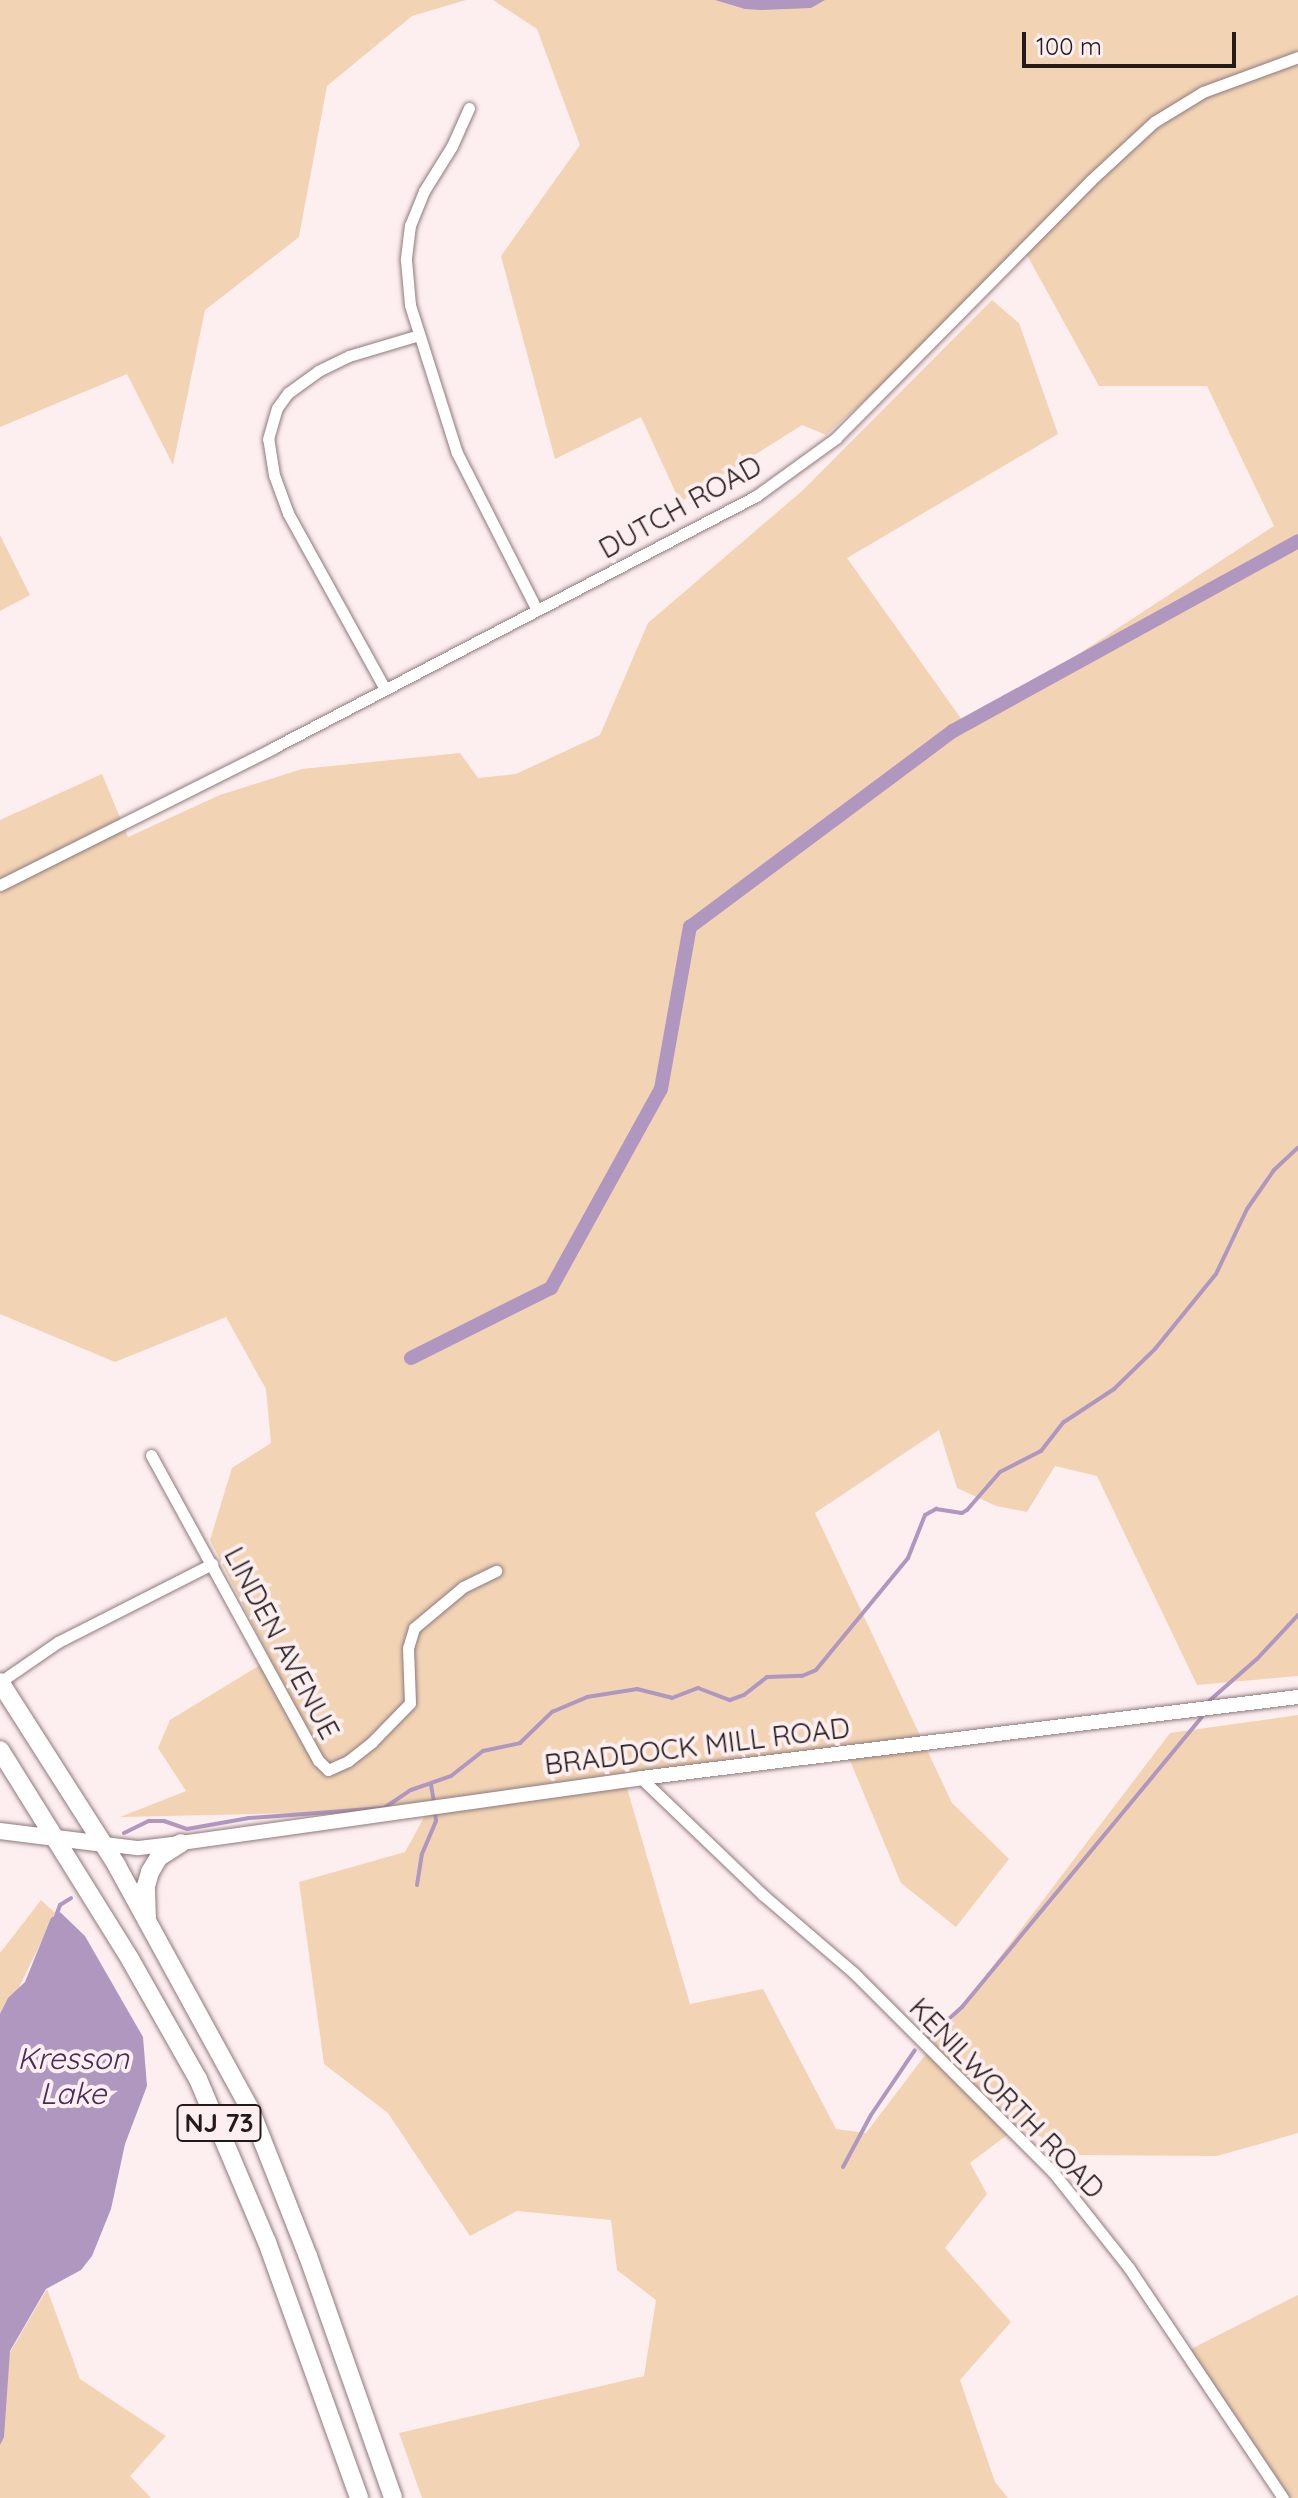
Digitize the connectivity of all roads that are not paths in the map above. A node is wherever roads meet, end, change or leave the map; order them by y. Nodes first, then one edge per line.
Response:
1 (1298, 57) edge
2 (469, 108) dead end
3 (419, 335) junction
4 (537, 610) junction
5 (385, 689) junction
6 (0, 885) edge
7 (151, 1455) dead end
8 (212, 1564) junction
9 (496, 1571) dead end
10 (0, 1682) edge
11 (1298, 1697) edge
12 (0, 1750) edge
13 (641, 1778) junction
14 (0, 1831) edge
15 (54, 1837) junction
16 (181, 1843) junction
17 (104, 1844) junction
18 (148, 1927) junction
19 (359, 2498) edge
20 (393, 2498) edge
21 (1283, 2498) edge

1 - 4 street, DUTCH ROAD
2 - 3 street
3 - 4 street
3 - 5 street
4 - 5 street, DUTCH ROAD
5 - 6 street, DUTCH ROAD
7 - 8 street, LINDEN AVENUE
8 - 9 street, LINDEN AVENUE
8 - 10 street
10 - 17 highway, NJ 73
11 - 13 street, BRADDOCK MILL ROAD
12 - 15 highway, NJ 73
13 - 16 street, BRADDOCK MILL ROAD
13 - 21 street, KENILWORTH ROAD
14 - 15 main road
15 - 17 main road
15 - 19 highway, NJ 73
16 - 17 street, BRADDOCK MILL ROAD
16 - 18 highway
17 - 18 highway, NJ 73
18 - 20 highway, NJ 73

